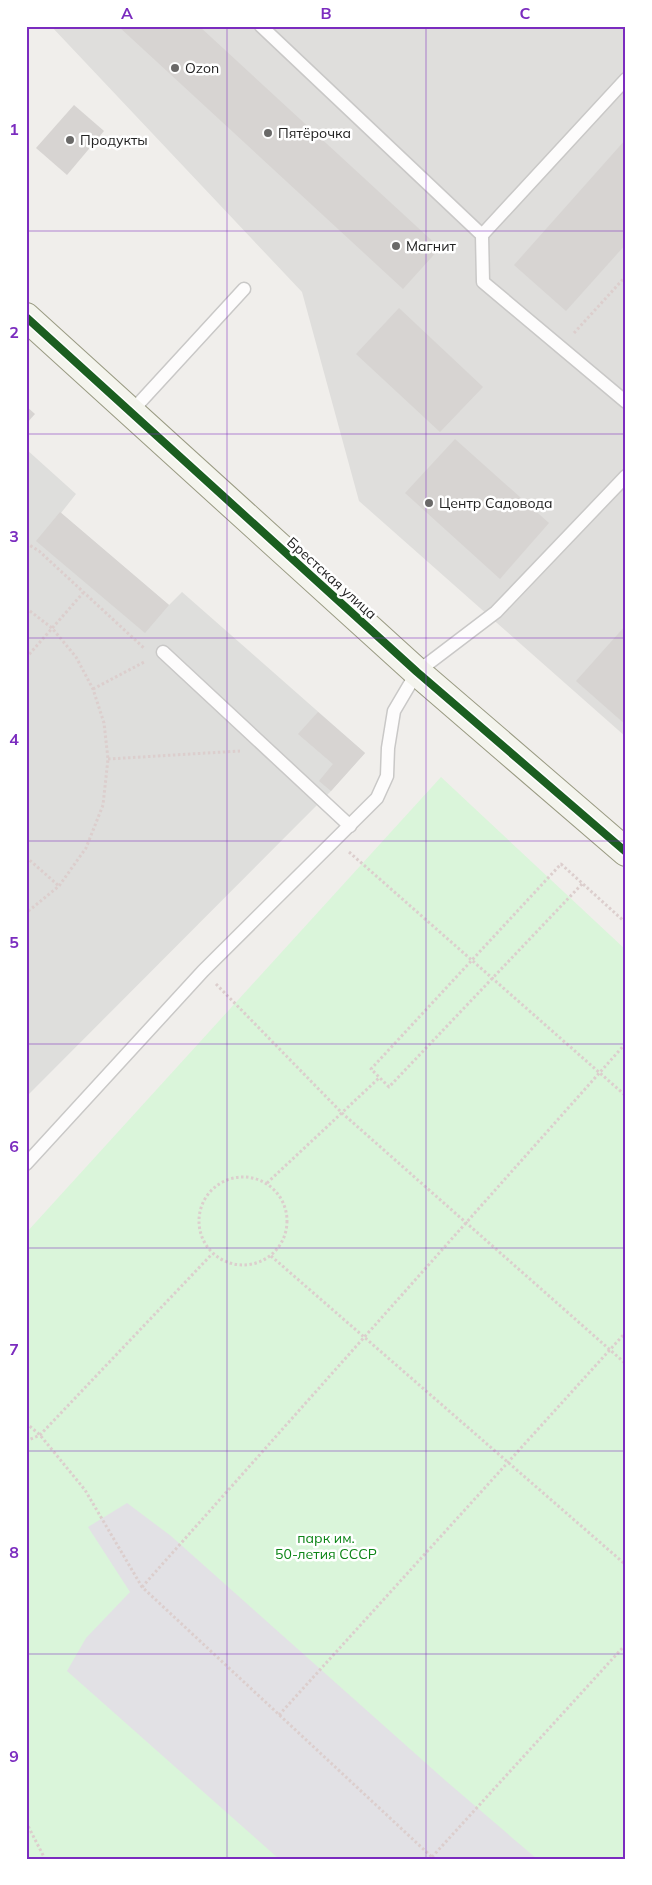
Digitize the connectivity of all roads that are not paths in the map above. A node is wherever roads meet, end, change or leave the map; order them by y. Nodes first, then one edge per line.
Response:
1 (261, 26) edge
2 (626, 79) edge
3 (482, 235) junction
4 (244, 289) dead end
5 (26, 317) edge
6 (626, 402) edge
7 (130, 412) junction
8 (626, 476) edge
9 (159, 655) road end
10 (417, 672) junction
11 (350, 826) junction
12 (626, 852) edge
13 (26, 1164) edge

1 - 3 lane
2 - 3 lane
3 - 6 lane
4 - 7 lane
5 - 7 street, Брестская улица
7 - 10 street, Брестская улица
8 - 10 lane
9 - 11 lane
10 - 11 lane
10 - 12 street, Брестская улица
11 - 13 lane

